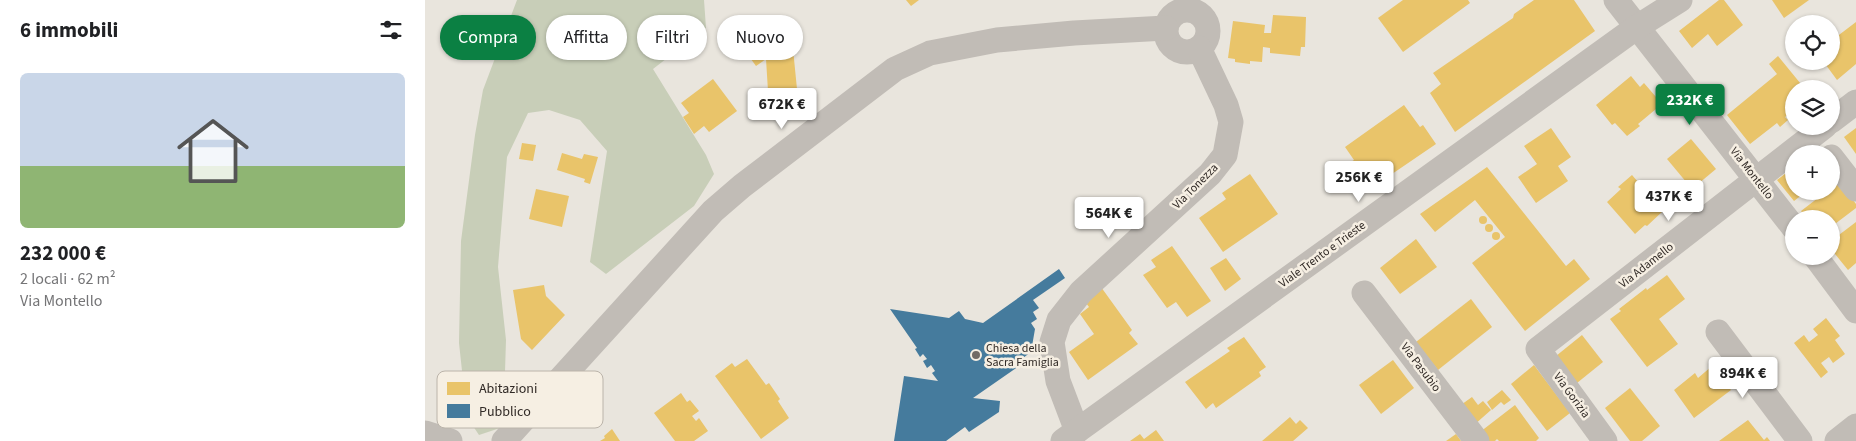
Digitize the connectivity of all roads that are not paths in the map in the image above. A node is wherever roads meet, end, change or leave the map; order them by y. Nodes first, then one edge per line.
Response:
1 (1616, 0) edge
2 (1679, 0) edge
3 (1205, 6) edge
4 (1637, 27) junction
5 (1166, 28) junction
6 (1199, 48) junction
7 (1856, 102) edge
8 (1840, 119) edge
9 (1823, 135) edge
10 (1840, 169) edge
11 (1756, 178) junction
12 (1856, 189) edge
13 (1785, 216) edge
14 (1822, 265) edge
15 (1364, 293) dead end
16 (1856, 311) edge
17 (1718, 332) dead end
18 (1538, 349) joint
19 (568, 371) edge
20 (1856, 426) edge
21 (517, 428) edge
22 (425, 432) edge
23 (1070, 436) edge
24 (450, 441) edge
25 (505, 441) edge
26 (1477, 441) edge
27 (1605, 441) edge
28 (1800, 441) edge
29 (1837, 441) edge

1 - 4 street, Via Montello
2 - 4 street, Viale Trento e Trieste
3 - 5 street
3 - 6 street
4 - 11 street, Via Montello
4 - 23 street, Viale Trento e Trieste
5 - 6 street
5 - 19 street
6 - 23 street, Via Tonezza
7 - 8 street, Via Adamello
9 - 11 street, Via Adamello
10 - 12 street
11 - 13 street, Via Montello
11 - 18 street, Via Adamello
14 - 16 street
15 - 26 street, Via Pasubio
17 - 28 street
18 - 27 street, Via Gorizia
20 - 29 street
21 - 25 street
22 - 24 street

